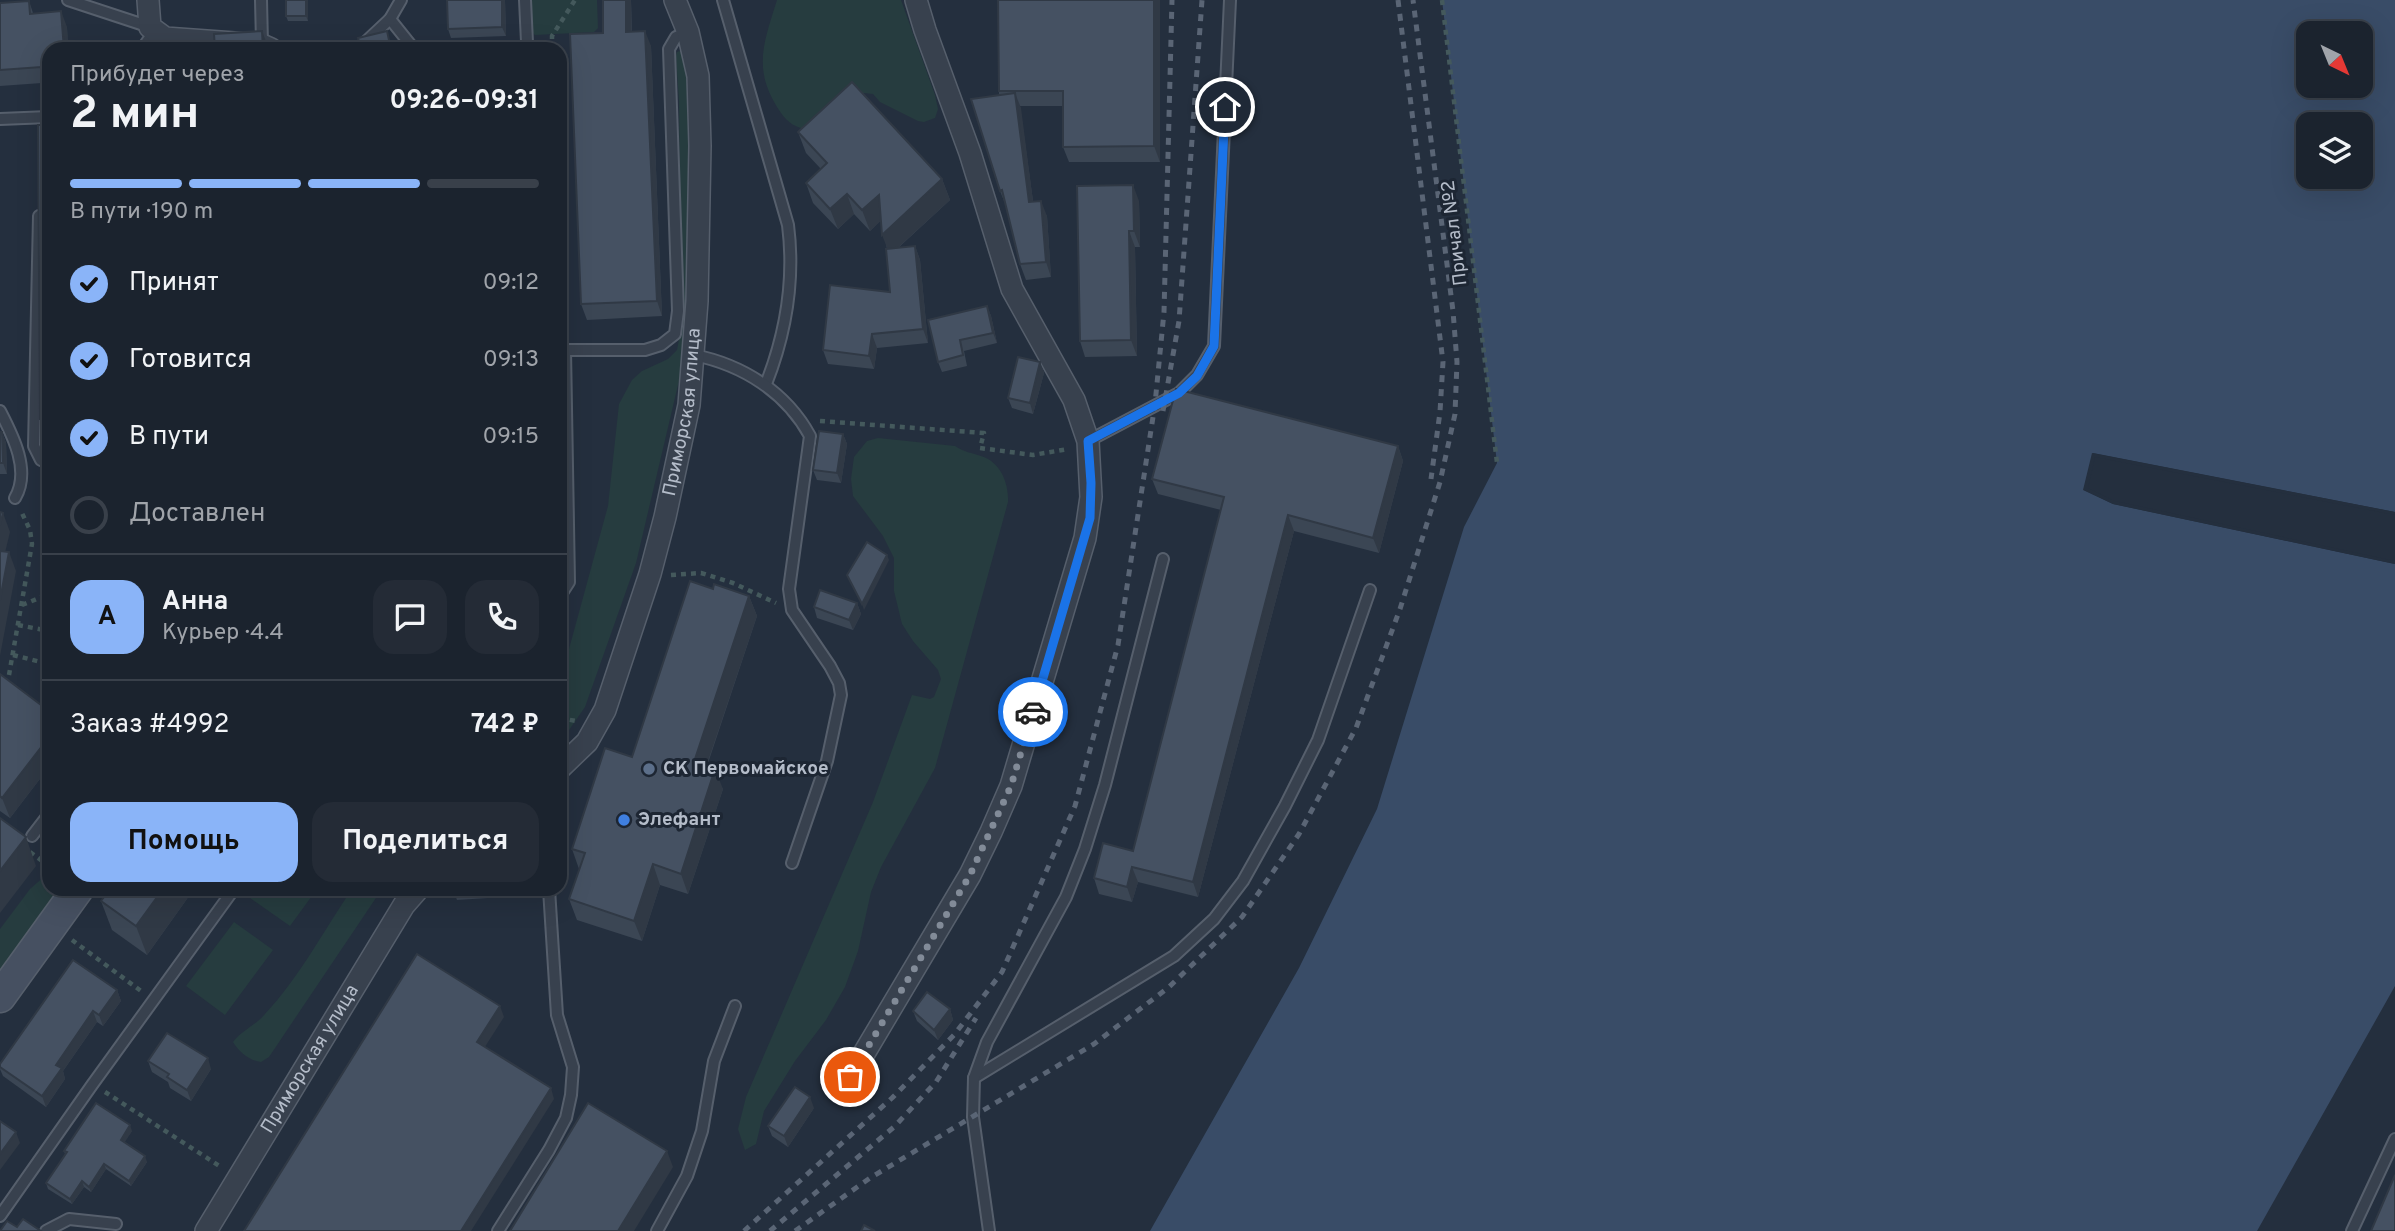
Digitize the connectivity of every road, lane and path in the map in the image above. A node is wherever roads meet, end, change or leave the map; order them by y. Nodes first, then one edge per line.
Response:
1 (148, 0) edge
2 (261, 0) edge
3 (401, 0) edge
4 (524, 0) edge
5 (575, 0) edge
6 (675, 0) edge
7 (723, 0) edge
8 (916, 0) edge
9 (1230, 0) edge
10 (1442, 0) edge
11 (65, 1) edge
12 (390, 19) junction
13 (688, 32) junction
14 (149, 36) edge
15 (182, 42) edge
16 (266, 42) edge
17 (365, 42) edge
18 (408, 42) edge
19 (527, 42) edge
20 (552, 42) edge
21 (42, 118) edge
22 (0, 119) edge
23 (42, 128) edge
24 (41, 132) edge
25 (40, 198) edge
26 (567, 345) edge
27 (694, 355) junction
28 (766, 384) junction
29 (0, 411) edge
30 (801, 420) junction
31 (1088, 441) junction
32 (42, 460) edge
33 (1497, 463) dead end
34 (15, 498) joint
35 (567, 503) edge
36 (1163, 559) dead end
37 (650, 574) junction
38 (567, 585) edge
39 (1370, 590) dead end
40 (42, 597) edge
41 (22, 605) junction
42 (792, 610) junction
43 (18, 625) junction
44 (42, 630) edge
45 (13, 656) junction
46 (42, 662) edge
47 (9, 675) dead end
48 (567, 761) edge
49 (42, 824) edge
50 (33, 836) dead end
51 (792, 863) dead end
52 (73, 896) edge
53 (229, 896) edge
54 (412, 896) edge
55 (549, 896) edge
56 (95, 956) dead end
57 (0, 996) edge
58 (153, 1000) junction
59 (735, 1006) dead end
60 (850, 1077) dead end
61 (974, 1078) junction
62 (108, 1094) dead end
63 (2395, 1139) edge
64 (239, 1178) junction
65 (0, 1216) edge
66 (116, 1224) dead end
67 (48, 1230) edge
68 (206, 1231) edge
69 (498, 1231) edge
70 (656, 1231) edge
71 (989, 1231) edge
72 (2352, 1231) edge

1 - 14 street
2 - 16 lane
3 - 12 lane
4 - 19 lane
5 - 20 path
6 - 13 street, Приморская улица
7 - 28 lane
8 - 31 street
9 - 31 lane
10 - 33 path, Причал №2
11 - 14 lane
12 - 17 lane
12 - 18 lane
13 - 26 lane
13 - 27 street, Приморская улица
14 - 15 street
21 - 22 lane
23 - 24 lane
25 - 32 lane
27 - 28 lane
27 - 37 street, Приморская улица
28 - 30 lane
29 - 34 lane
30 - 31 path
30 - 42 lane
31 - 60 street
34 - 41 path
35 - 38 lane
36 - 61 lane
37 - 42 path
37 - 48 street, Приморская улица
39 - 61 lane
40 - 41 path
41 - 43 path
42 - 51 lane
43 - 44 path
43 - 45 path
45 - 46 path
45 - 47 path
49 - 50 lane
52 - 57 main road
53 - 58 lane
54 - 64 street, Приморская улица
55 - 69 lane
56 - 58 path
58 - 65 lane
59 - 70 lane
61 - 71 lane
62 - 64 path
63 - 72 lane
64 - 68 street, Приморская улица
66 - 67 lane

